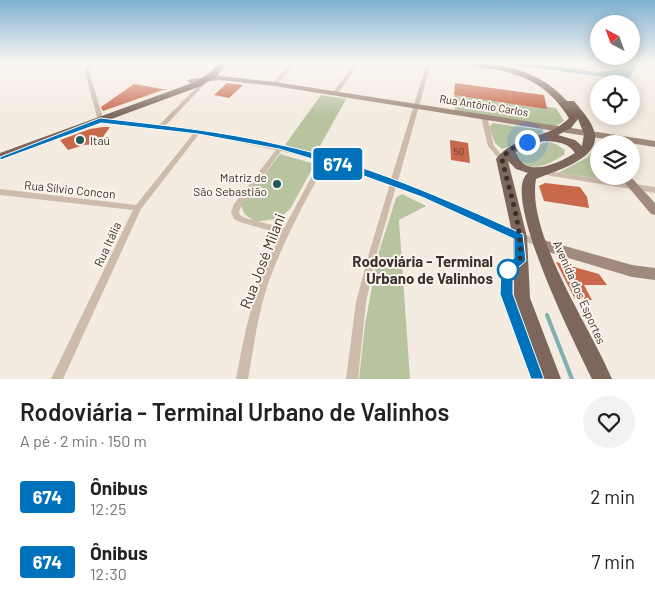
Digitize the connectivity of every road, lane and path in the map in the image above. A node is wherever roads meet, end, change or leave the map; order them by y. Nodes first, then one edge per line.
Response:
1 (89, 81) edge
2 (194, 81) edge
3 (204, 81) edge
4 (209, 81) edge
5 (241, 81) edge
6 (278, 81) edge
7 (344, 81) edge
8 (423, 81) edge
9 (538, 81) edge
10 (548, 81) edge
11 (275, 84) junction
12 (189, 85) junction
13 (198, 89) junction
14 (335, 94) junction
15 (416, 107) junction
16 (484, 117) junction
17 (99, 118) junction
18 (161, 126) junction
19 (559, 130) junction
20 (198, 131) junction
21 (591, 135) joint
22 (540, 138) junction
23 (590, 139) edge
24 (640, 142) edge
25 (655, 144) edge
26 (281, 147) junction
27 (0, 152) edge
28 (581, 154) junction
29 (506, 155) junction
30 (0, 157) edge
31 (325, 159) junction
32 (540, 172) junction
33 (394, 182) junction
34 (631, 186) junction
35 (655, 190) edge
36 (0, 192) edge
37 (138, 208) junction
38 (655, 211) edge
39 (286, 232) junction
40 (520, 237) junction
41 (540, 244) junction
42 (655, 274) edge
43 (57, 379) edge
44 (242, 379) edge
45 (352, 379) edge
46 (550, 379) edge
47 (602, 379) edge

1 - 17 street
2 - 12 main road
3 - 12 main road
4 - 13 street
5 - 11 main road, Rua Antônio Carlos
6 - 11 street
7 - 14 street
8 - 15 street
9 - 19 main road
10 - 21 main road
11 - 14 main road, Rua Antônio Carlos
12 - 13 main road
12 - 17 main road
13 - 18 street
14 - 15 main road, Rua Antônio Carlos
15 - 16 main road, Rua Antônio Carlos
15 - 33 street
16 - 19 main road, Rua Antônio Carlos
16 - 29 street
17 - 18 street
17 - 27 main road
17 - 30 main road
18 - 20 street
19 - 21 main road, Rua Antônio Carlos
19 - 22 main road
20 - 26 street
20 - 37 street, Rua Itália
22 - 28 main road
22 - 29 main road
23 - 28 main road
24 - 25 main road, Rua Antônio Carlos
26 - 31 street
26 - 39 street
28 - 32 main road
29 - 32 main road
29 - 40 main road
31 - 33 street
31 - 39 street, Rua José Milani
32 - 34 street
32 - 41 main road, Avenida dos Esportes
33 - 40 street
33 - 45 street
34 - 35 street
34 - 38 main road
36 - 37 street, Rua Sílvio Concon
37 - 43 street, Rua Itália
39 - 44 street, Rua José Milani
40 - 41 street
40 - 46 main road
41 - 42 main road
41 - 47 main road, Avenida dos Esportes

